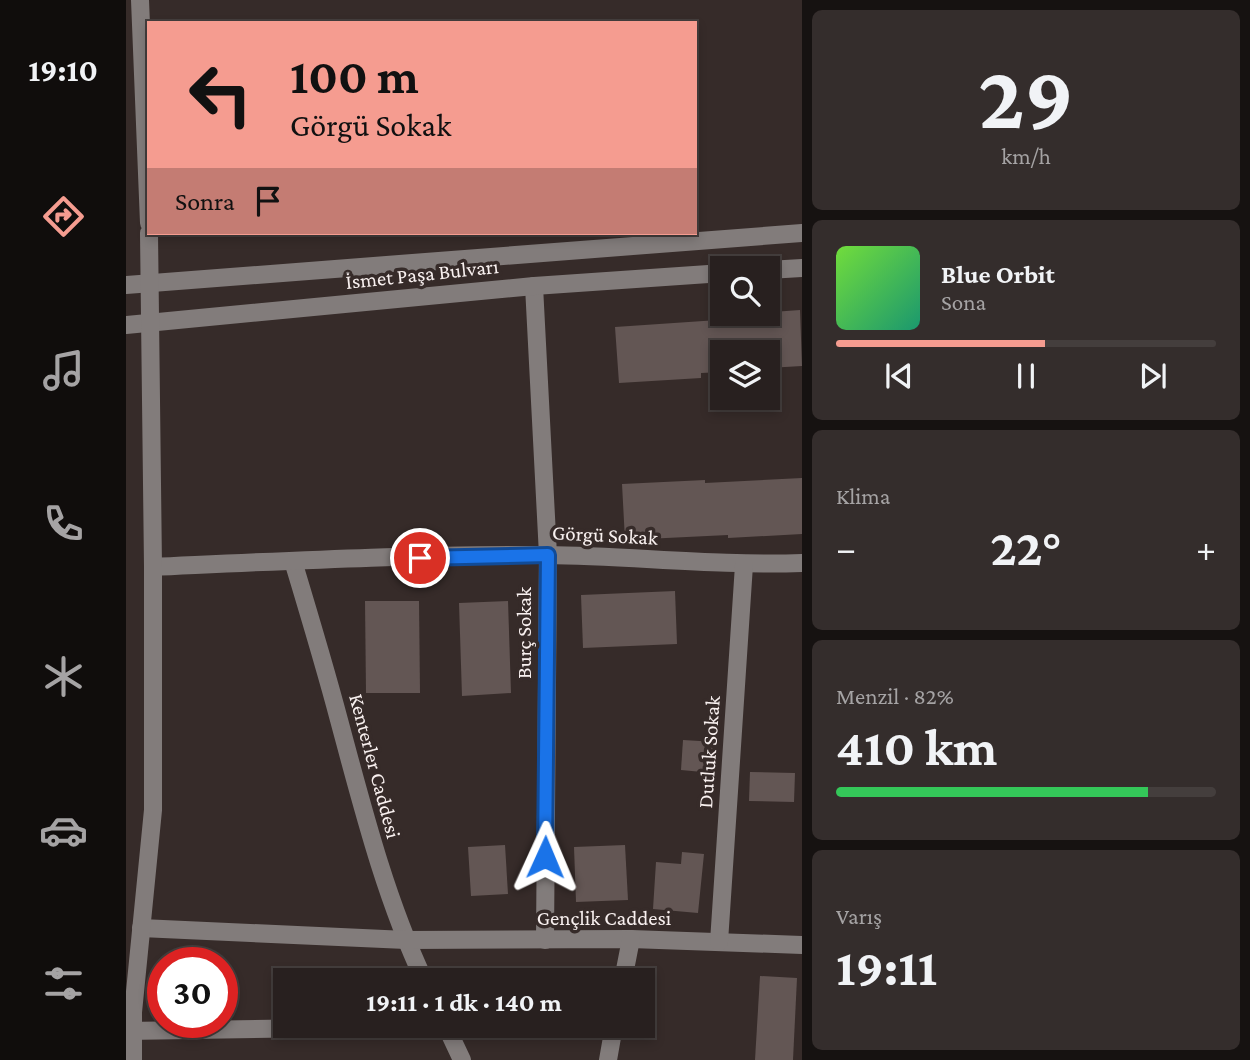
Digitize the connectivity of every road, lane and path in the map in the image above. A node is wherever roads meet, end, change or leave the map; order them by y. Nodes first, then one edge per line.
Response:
1 (140, 0) edge
2 (147, 173) edge
3 (802, 233) edge
4 (149, 235) edge
5 (802, 268) edge
6 (780, 269) edge
7 (710, 274) edge
8 (151, 283) junction
9 (126, 285) edge
10 (534, 286) junction
11 (152, 323) junction
12 (126, 325) edge
13 (548, 555) junction
14 (293, 561) junction
15 (802, 562) edge
16 (744, 565) junction
17 (153, 567) junction
18 (141, 928) junction
19 (631, 939) junction
20 (406, 940) junction
21 (545, 940) junction
22 (719, 942) junction
23 (802, 945) edge
24 (419, 968) edge
25 (625, 968) edge
26 (273, 1029) edge
27 (130, 1031) edge
28 (450, 1038) edge
29 (612, 1038) edge
30 (133, 1060) edge
31 (462, 1060) edge
32 (608, 1060) edge

1 - 2 street
3 - 8 street, İsmet Paşa Bulvarı
4 - 8 street
5 - 6 street
7 - 10 street, İsmet Paşa Bulvarı
8 - 9 street, İsmet Paşa Bulvarı
8 - 11 street
10 - 11 street, İsmet Paşa Bulvarı
10 - 13 street, Burç Sokak
11 - 12 street, İsmet Paşa Bulvarı
11 - 17 street
13 - 14 street, Görgü Sokak
13 - 16 street, Görgü Sokak
13 - 21 street, Burç Sokak
14 - 17 street, Görgü Sokak
14 - 20 street, Kenterler Caddesi
15 - 16 street, Görgü Sokak
16 - 22 street, Dutluk Sokak
17 - 18 street
18 - 20 street, Gençlik Caddesi
18 - 27 street
19 - 21 street, Gençlik Caddesi
19 - 22 street, Gençlik Caddesi
19 - 25 street
20 - 21 street, Gençlik Caddesi
20 - 24 street, Kenterler Caddesi
22 - 23 street, Gençlik Caddesi
26 - 27 street
27 - 30 street
28 - 31 street
29 - 32 street

